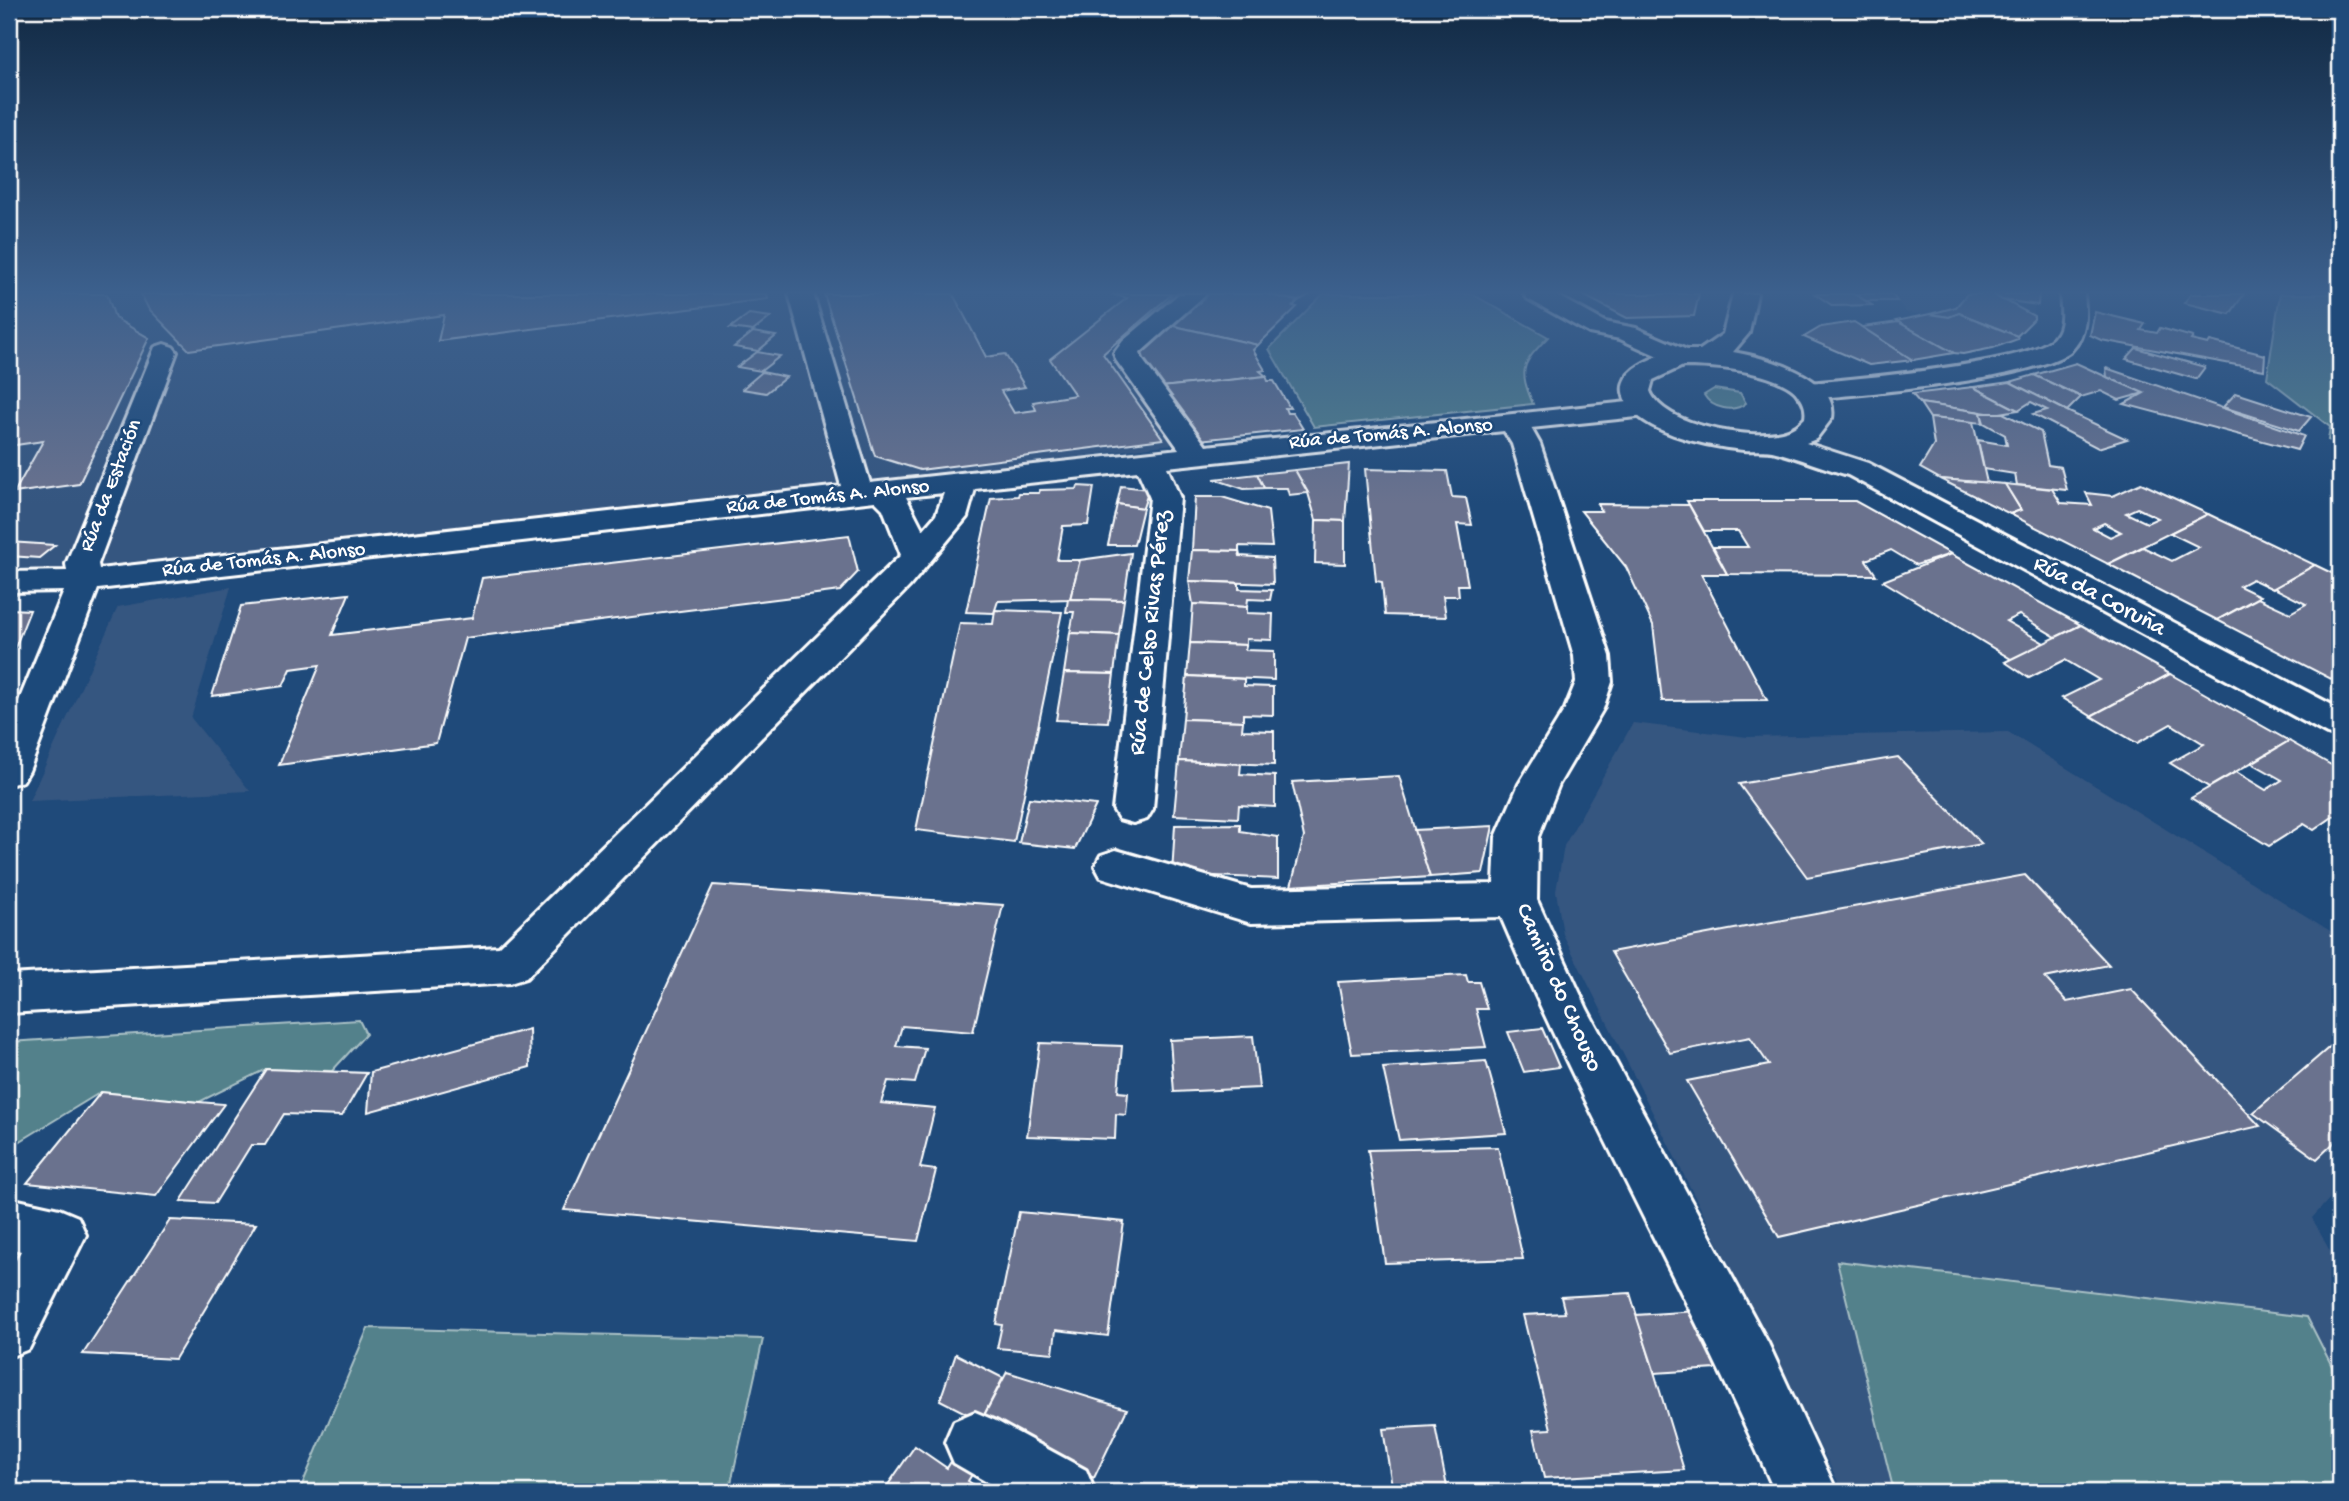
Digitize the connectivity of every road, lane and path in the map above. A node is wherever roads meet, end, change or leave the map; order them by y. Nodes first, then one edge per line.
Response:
1 (159, 364) edge
2 (825, 364) edge
3 (1132, 364) edge
4 (1632, 364) edge
5 (1659, 364) edge
6 (1746, 364) edge
7 (2005, 364) edge
8 (1762, 366) joint
9 (1641, 373) junction
10 (1809, 391) junction
11 (1647, 408) junction
12 (1514, 424) junction
13 (1813, 427) junction
14 (1774, 441) junction
15 (1198, 455) junction
16 (1149, 461) junction
17 (1858, 469) junction
18 (962, 482) junction
19 (870, 493) junction
20 (917, 555) junction
21 (85, 581) junction
22 (9, 582) edge
23 (2340, 725) edge
24 (9, 772) edge
25 (1133, 809) dead end
26 (1116, 866) dead end
27 (1515, 900) junction
28 (9, 994) edge
29 (9, 1223) edge
30 (9, 1329) edge
31 (975, 1442) dead end
32 (1065, 1492) edge
33 (1807, 1492) edge

1 - 21 street, Rúa da Estación
2 - 19 street
3 - 15 street
4 - 9 street
5 - 9 street
6 - 8 street
7 - 10 street
8 - 10 street
9 - 11 street
10 - 13 street
11 - 12 street, Rúa de Tomás A. Alonso
11 - 14 street
12 - 15 street, Rúa de Tomás A. Alonso
12 - 27 street, Camiño do Chouso
13 - 14 street
13 - 17 street, Rúa da Coruña
14 - 17 street, Rúa da Coruña
15 - 16 street, Rúa de Tomás A. Alonso
16 - 18 street, Rúa de Tomás A. Alonso
16 - 25 street, Rúa de Celso Rivas Pérez
17 - 23 street, Rúa da Coruña
18 - 19 street, Rúa de Tomás A. Alonso
18 - 20 street
19 - 20 street
19 - 21 street, Rúa de Tomás A. Alonso
20 - 28 street
21 - 22 street, Rúa de Tomás A. Alonso
21 - 24 street, Rúa da Estación
26 - 27 street
27 - 33 street, Camiño do Chouso
29 - 30 street
31 - 32 street

